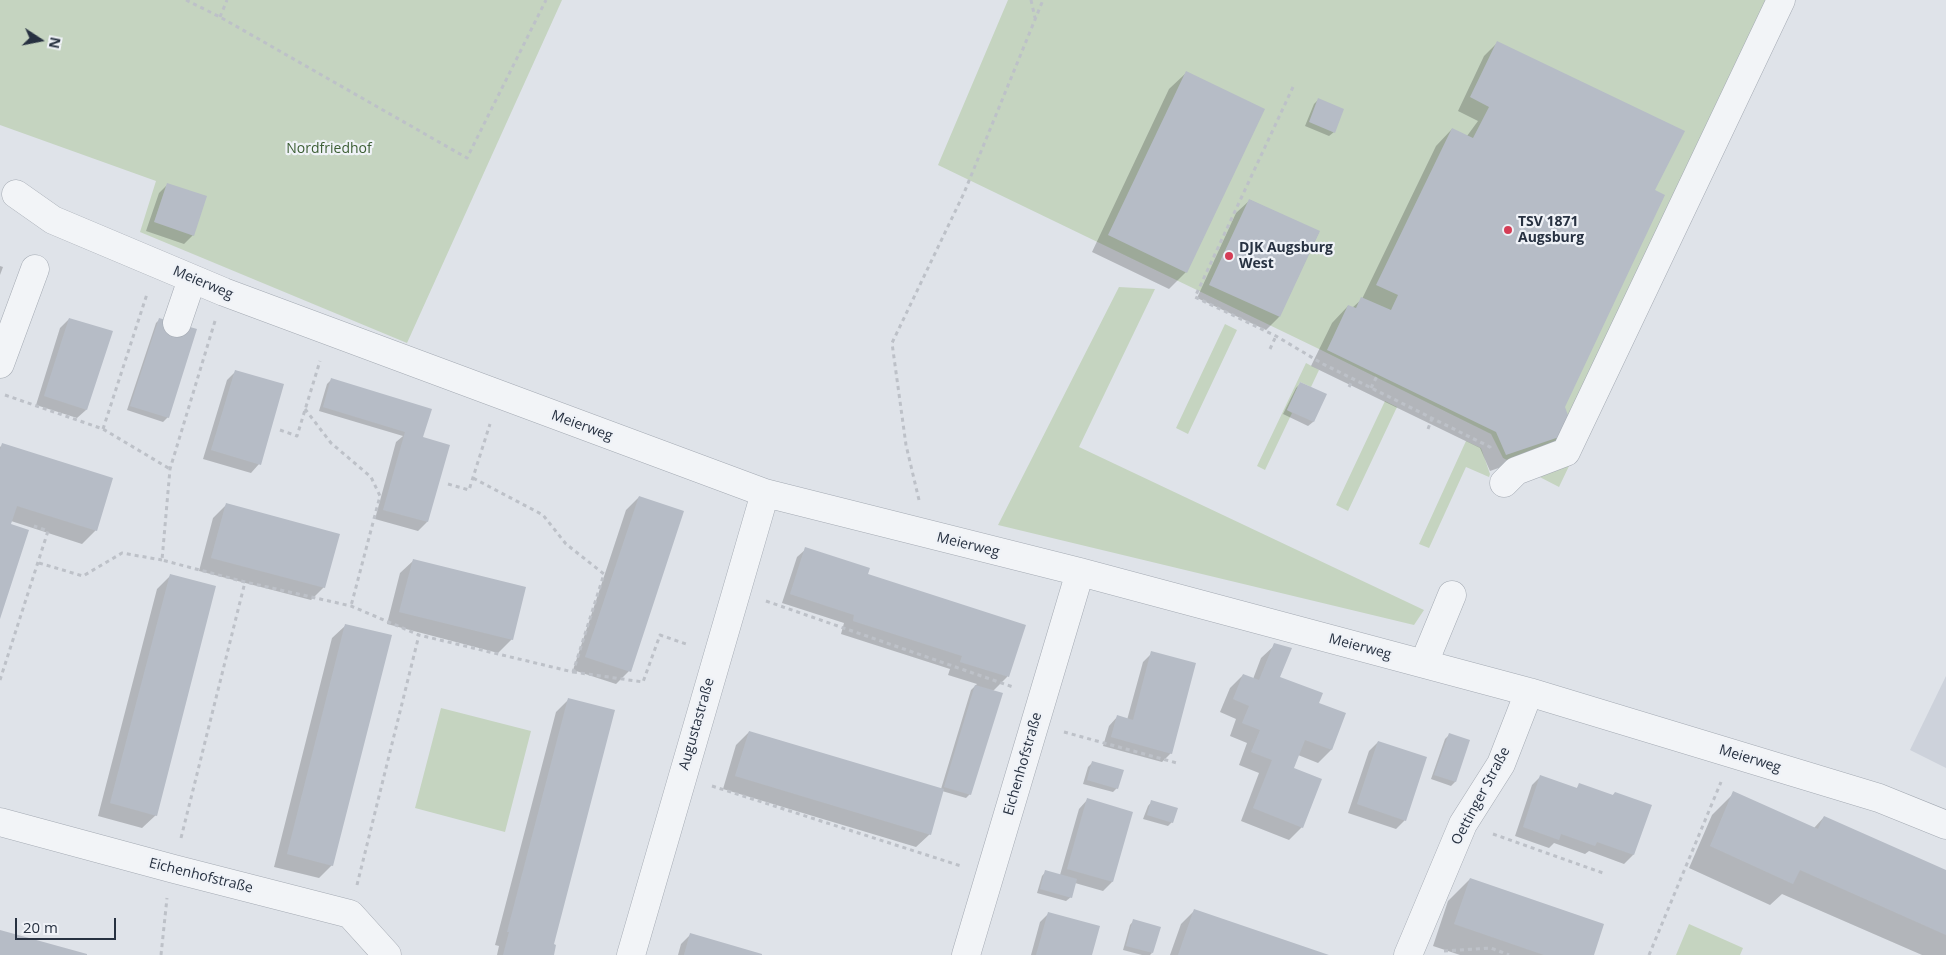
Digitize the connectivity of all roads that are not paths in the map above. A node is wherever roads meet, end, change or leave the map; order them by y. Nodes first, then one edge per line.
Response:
1 (1781, 0) edge
2 (16, 194) dead end
3 (35, 269) dead end
4 (192, 278) junction
5 (178, 323) dead end
6 (0, 364) edge
7 (1506, 480) road end
8 (764, 493) junction
9 (1080, 572) junction
10 (1452, 595) dead end
11 (1424, 664) junction
12 (1529, 692) junction
13 (0, 822) edge
14 (1946, 825) edge
15 (1408, 954) edge
16 (386, 955) edge
17 (630, 955) edge
18 (966, 955) edge

1 - 7 street
2 - 4 street, Meierweg
3 - 6 street
4 - 5 street
4 - 8 street, Meierweg
8 - 9 street, Meierweg
8 - 17 street, Augustastraße
9 - 11 street, Meierweg
9 - 18 street, Eichenhofstraße
10 - 11 street
11 - 12 street, Meierweg
12 - 14 street, Meierweg
12 - 15 street, Oettinger Straße
13 - 16 street, Eichenhofstraße

